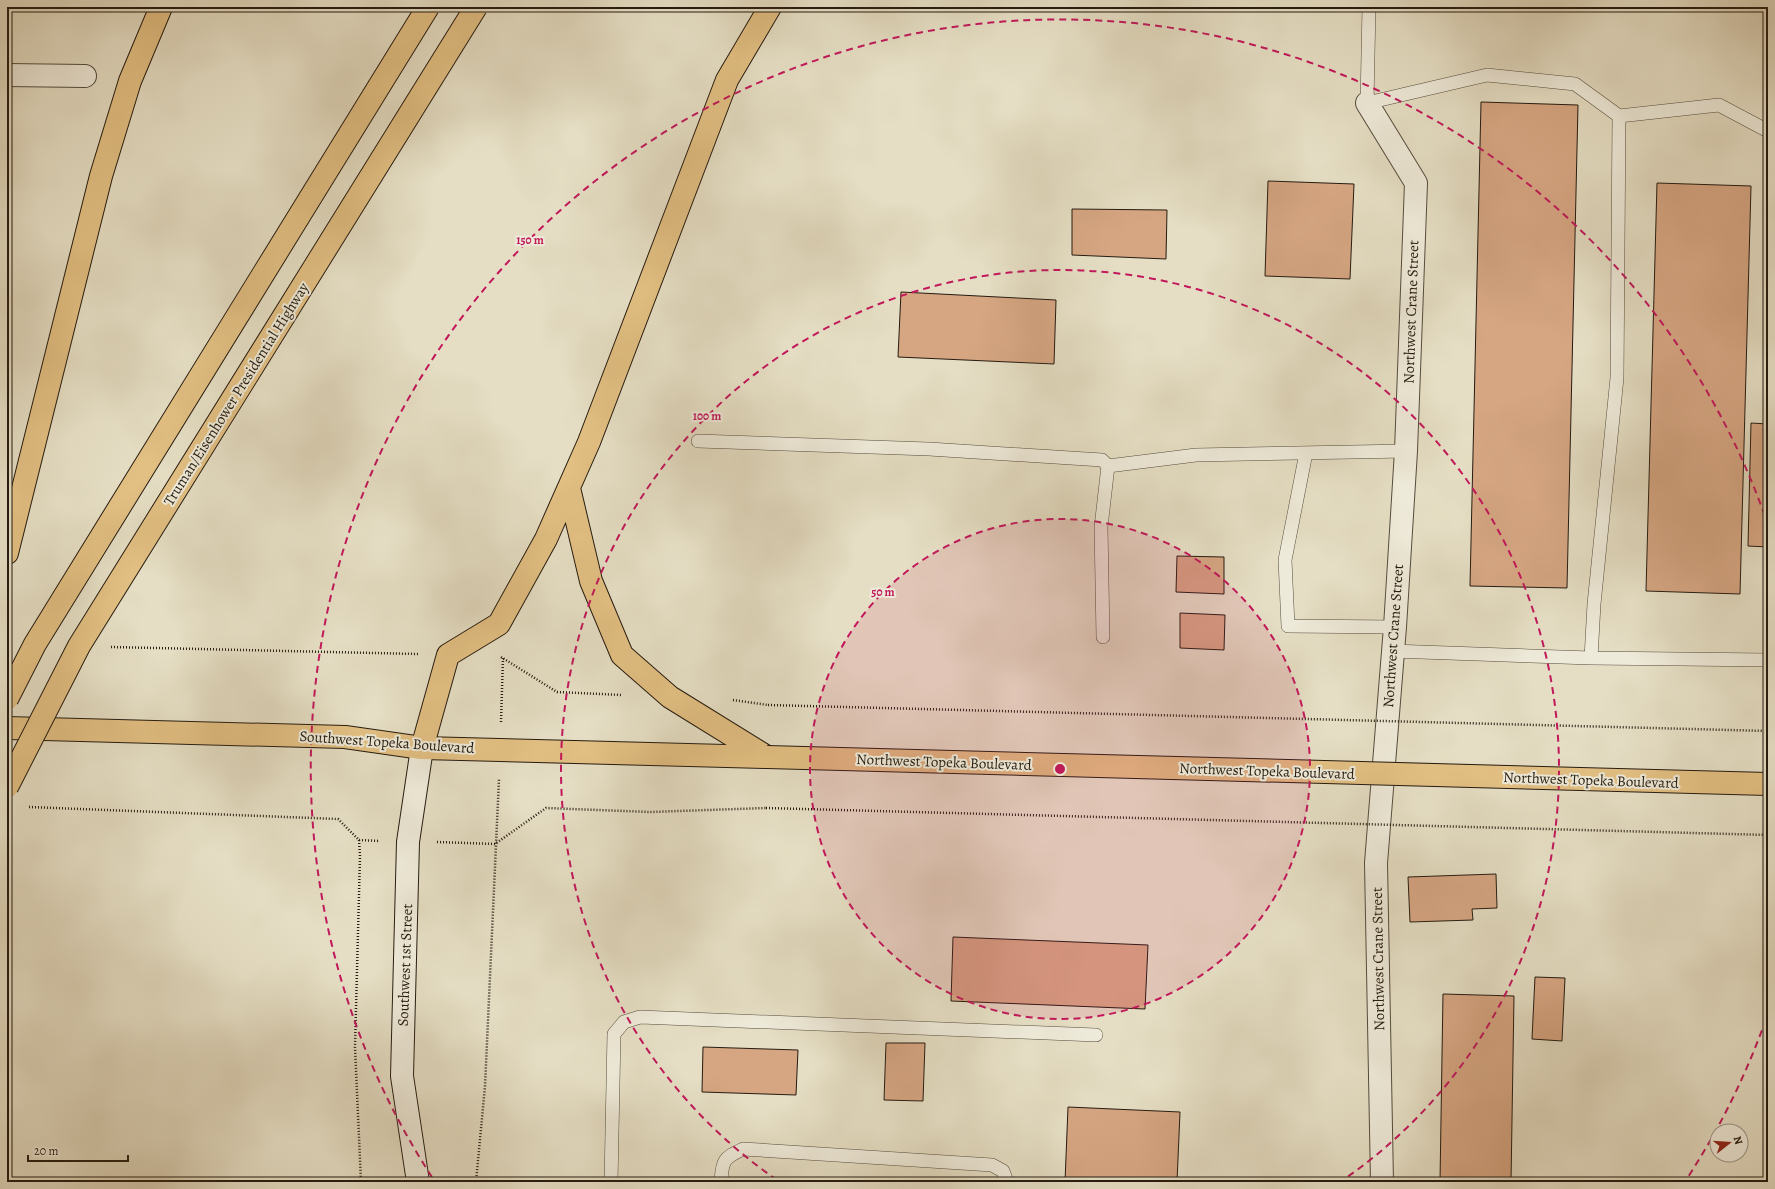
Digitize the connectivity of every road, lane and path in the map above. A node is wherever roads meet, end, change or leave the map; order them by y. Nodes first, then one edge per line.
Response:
1 (161, 7) edge
2 (428, 7) edge
3 (476, 7) edge
4 (770, 7) edge
5 (1369, 7) edge
6 (7, 75) edge
7 (84, 76) dead end
8 (1367, 103) junction
9 (1619, 116) junction
10 (1768, 132) edge
11 (698, 441) dead end
12 (1406, 451) junction
13 (1306, 453) junction
14 (1108, 466) junction
15 (568, 488) junction
16 (7, 553) edge
17 (1395, 627) junction
18 (1103, 637) dead end
19 (106, 647) dead end
20 (1392, 651) junction
21 (448, 655) junction
22 (495, 657) dead end
23 (503, 657) junction
24 (1591, 658) junction
25 (1768, 660) edge
26 (625, 695) dead end
27 (7, 699) edge
28 (726, 699) dead end
29 (7, 728) edge
30 (1768, 732) edge
31 (422, 748) junction
32 (501, 749) junction
33 (767, 757) junction
34 (1768, 784) edge
35 (7, 787) edge
36 (766, 808) dead end
37 (1768, 835) edge
38 (359, 840) dead end
39 (1096, 1035) dead end
40 (361, 1182) edge
41 (418, 1182) edge
42 (476, 1182) edge
43 (610, 1182) edge
44 (721, 1182) edge
45 (1007, 1182) edge
46 (1382, 1182) edge

1 - 16 main road
2 - 27 main road, bridge
3 - 35 main road, Truman/Eisenhower Presidential Highway, bridge
4 - 15 main road
5 - 8 lane
6 - 7 street
8 - 9 lane
8 - 12 street, Northwest Crane Street
9 - 10 lane
9 - 24 lane
11 - 14 lane
12 - 13 lane
12 - 17 street, Northwest Crane Street
13 - 14 lane
13 - 17 lane
14 - 18 lane
15 - 21 main road
15 - 33 main road
17 - 20 street, Northwest Crane Street
19 - 21 path
20 - 24 lane
20 - 46 street, Northwest Crane Street
21 - 31 main road
22 - 23 path
23 - 26 path
23 - 32 path
24 - 25 lane
28 - 30 path, bridge
29 - 31 main road, Southwest Topeka Boulevard
31 - 32 main road, Southwest Topeka Boulevard
31 - 41 street, Southwest 1st Street
32 - 33 main road, Southwest Topeka Boulevard
32 - 42 path
33 - 34 main road, Northwest Topeka Boulevard, bridge
36 - 37 path, bridge
38 - 40 path
39 - 43 lane
44 - 45 lane

